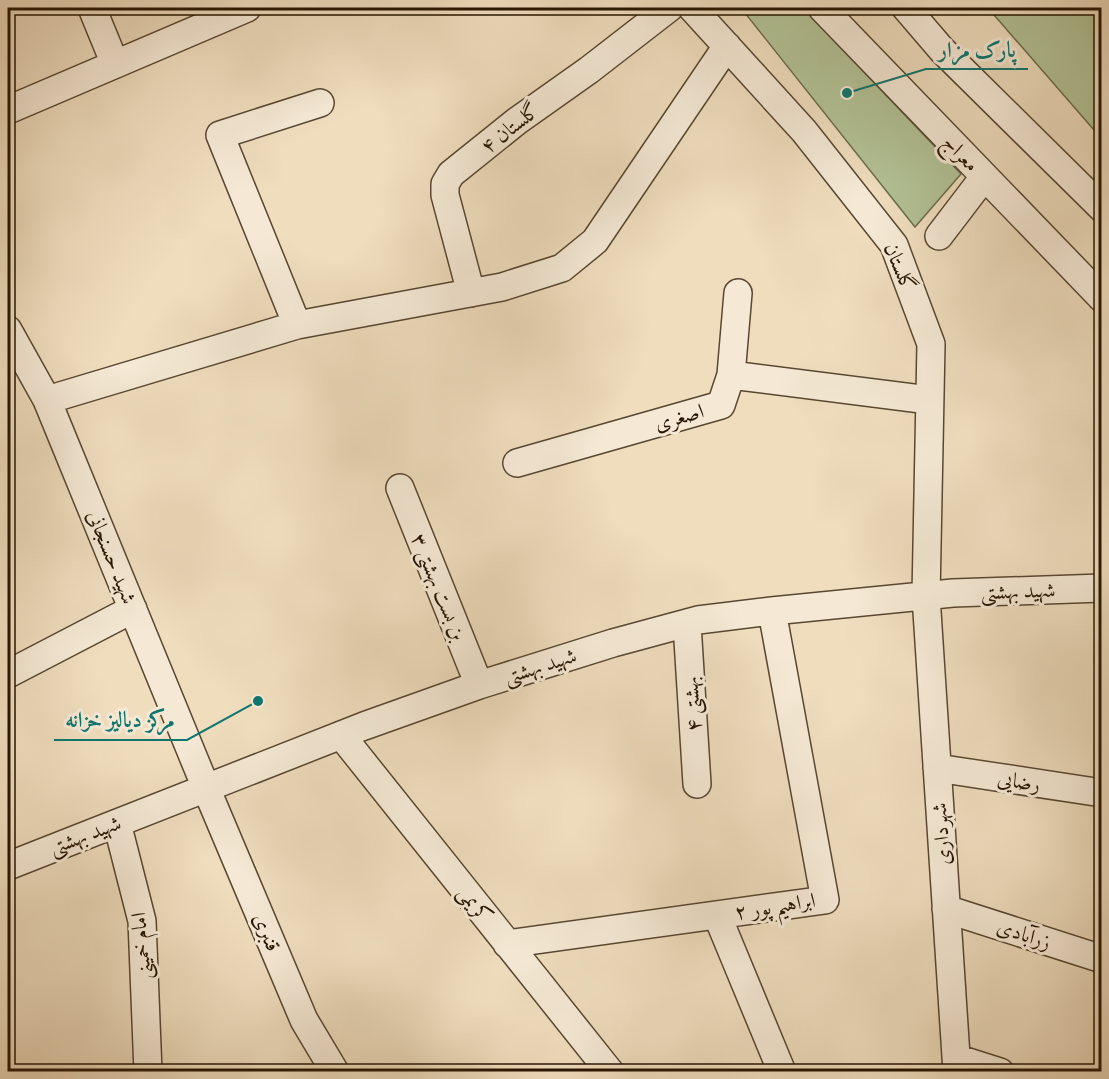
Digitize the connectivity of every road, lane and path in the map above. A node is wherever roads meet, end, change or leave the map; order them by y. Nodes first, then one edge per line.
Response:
1 (92, 8) edge
2 (247, 8) edge
3 (669, 8) edge
4 (822, 8) edge
5 (906, 8) edge
6 (708, 13) edge
7 (727, 46) junction
8 (115, 64) junction
9 (320, 103) dead end
10 (8, 110) edge
11 (984, 177) junction
12 (1101, 208) edge
13 (939, 236) dead end
14 (471, 293) junction
15 (738, 293) dead end
16 (1101, 298) edge
17 (297, 325) junction
18 (8, 330) edge
19 (731, 375) junction
20 (47, 400) junction
21 (929, 400) junction
22 (517, 463) dead end
23 (400, 488) dead end
24 (1101, 588) edge
25 (926, 596) junction
26 (133, 609) junction
27 (772, 611) junction
28 (687, 624) junction
29 (8, 674) edge
30 (479, 685) junction
31 (341, 735) junction
32 (937, 768) junction
33 (698, 784) dead end
34 (206, 788) junction
35 (1101, 793) edge
36 (117, 823) junction
37 (8, 866) edge
38 (946, 909) junction
39 (717, 915) junction
40 (507, 944) junction
41 (1101, 959) edge
42 (956, 1065) edge
43 (148, 1071) edge
44 (335, 1071) edge
45 (610, 1071) edge
46 (782, 1071) edge
47 (1000, 1071) edge

1 - 8 street
2 - 8 street
3 - 14 street, گلستان ۴
4 - 11 street, معراج
5 - 12 street
6 - 7 street, گلستان
7 - 14 street
7 - 21 street, گلستان
8 - 10 street
9 - 17 street
11 - 13 street
11 - 16 street, معراج
14 - 17 street
15 - 19 street
17 - 20 street
18 - 20 street, شهید حسنجانی
19 - 21 street
19 - 22 street, اصغری
20 - 26 street, شهید حسنجانی
21 - 25 street, گلستان
23 - 30 street, بن بست بهشتی ۳
24 - 25 street, شهید بهشتی
25 - 27 street, شهید بهشتی
25 - 32 street, شهرداری
26 - 29 street
26 - 34 street, شهید حسنجانی
27 - 28 street, شهید بهشتی
27 - 39 street, ابراهیم پور ۲
28 - 30 street, شهید بهشتی
28 - 33 street, بهشتی ۴
30 - 31 street, شهید بهشتی
31 - 34 street, شهید بهشتی
31 - 40 street, کریمی
32 - 35 street, رضایی
32 - 38 street, شهرداری
34 - 36 street, شهید بهشتی
34 - 44 street, قنبری
36 - 37 street, شهید بهشتی
36 - 43 street, امام خمینی
38 - 41 street, زرآبادی
38 - 42 street, شهرداری
39 - 40 street, ابراهیم پور ۲
39 - 46 street
40 - 45 street, کریمی
42 - 47 street

